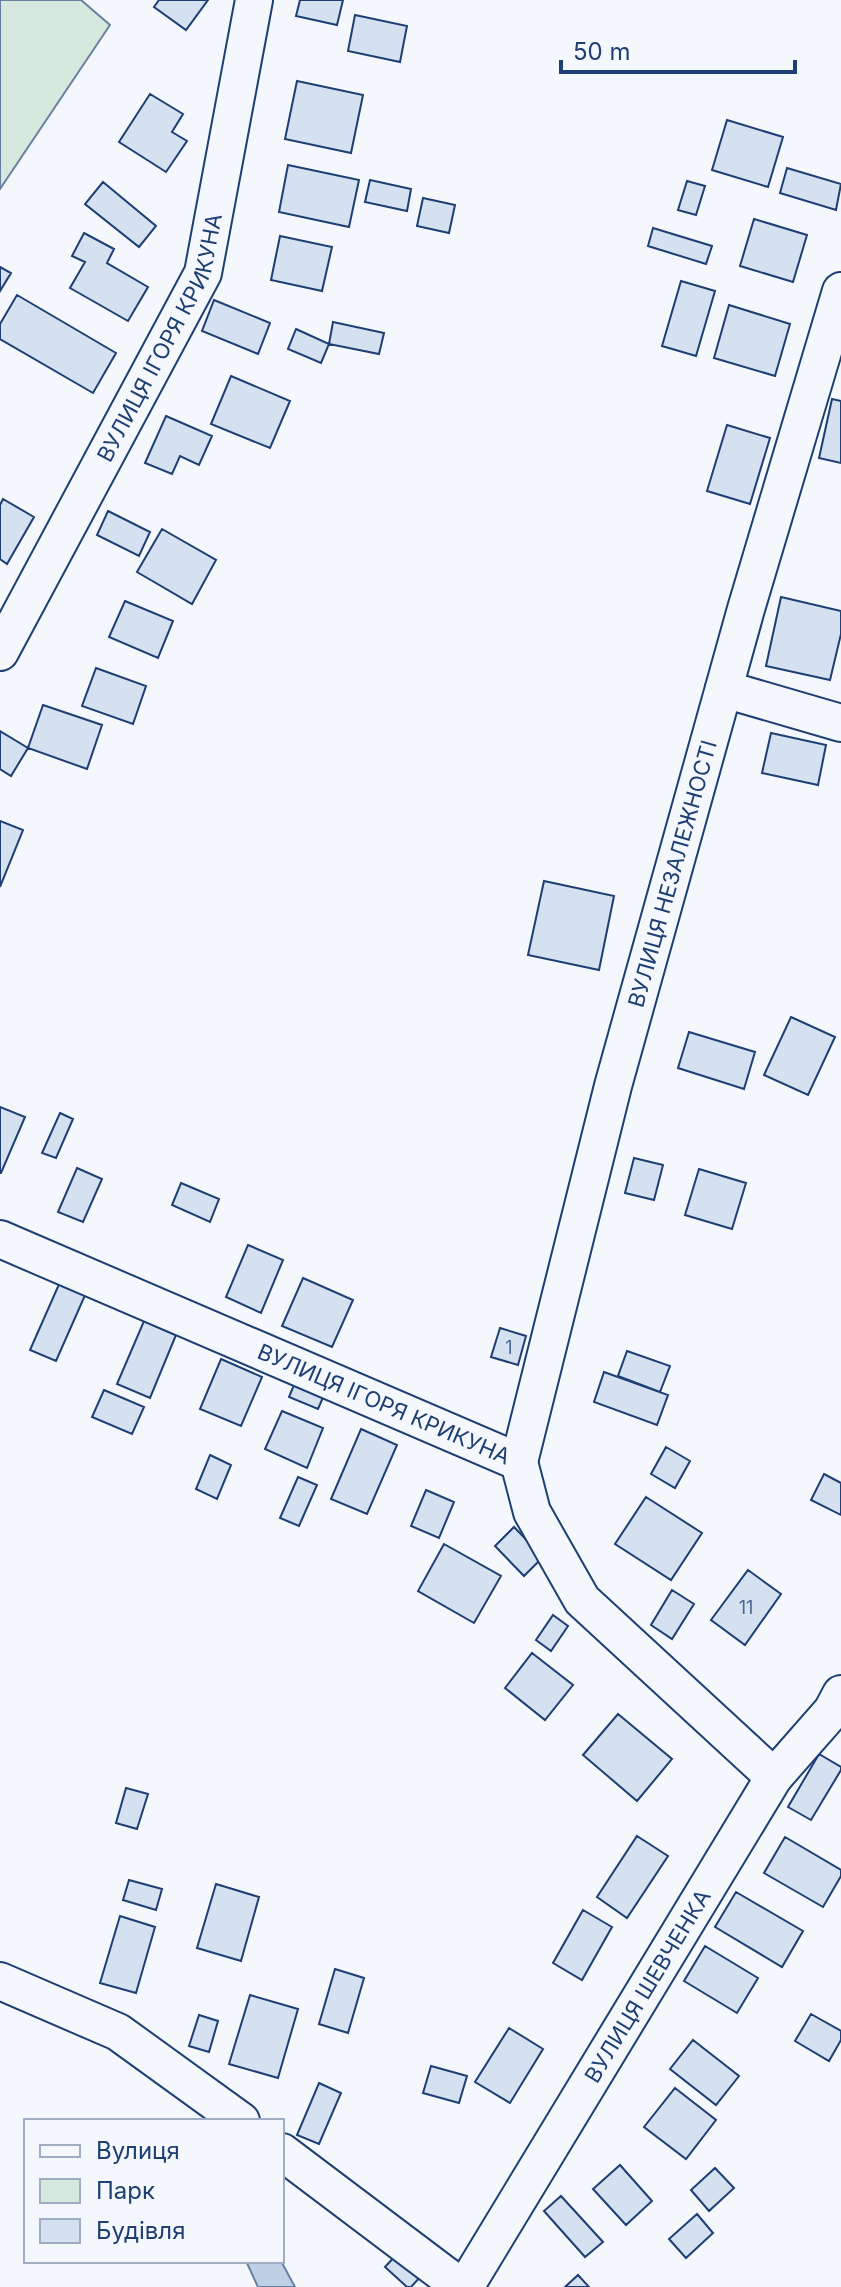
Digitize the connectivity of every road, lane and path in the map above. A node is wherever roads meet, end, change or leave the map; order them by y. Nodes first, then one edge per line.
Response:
1 (254, 0) edge
2 (841, 291) edge
3 (831, 365) edge
4 (0, 652) edge
5 (724, 689) junction
6 (841, 723) edge
7 (0, 1239) edge
8 (519, 1462) junction
9 (841, 1694) edge
10 (774, 1777) junction
11 (0, 1981) edge
12 (238, 2119) edge
13 (284, 2153) edge
14 (463, 2287) edge

1 - 4 street, ВУЛИЦЯ ІГОРЯ КРИКУНА
2 - 3 street, ВУЛИЦЯ НЕЗАЛЕЖНОСТІ
3 - 5 street, ВУЛИЦЯ НЕЗАЛЕЖНОСТІ
5 - 6 street
5 - 8 street, ВУЛИЦЯ НЕЗАЛЕЖНОСТІ
7 - 8 street, ВУЛИЦЯ ІГОРЯ КРИКУНА
8 - 10 street, ВУЛИЦЯ ІГОРЯ КРИКУНА
9 - 10 street, ВУЛИЦЯ ШЕВЧЕНКА
10 - 14 street, ВУЛИЦЯ ШЕВЧЕНКА
11 - 12 street
13 - 14 street

